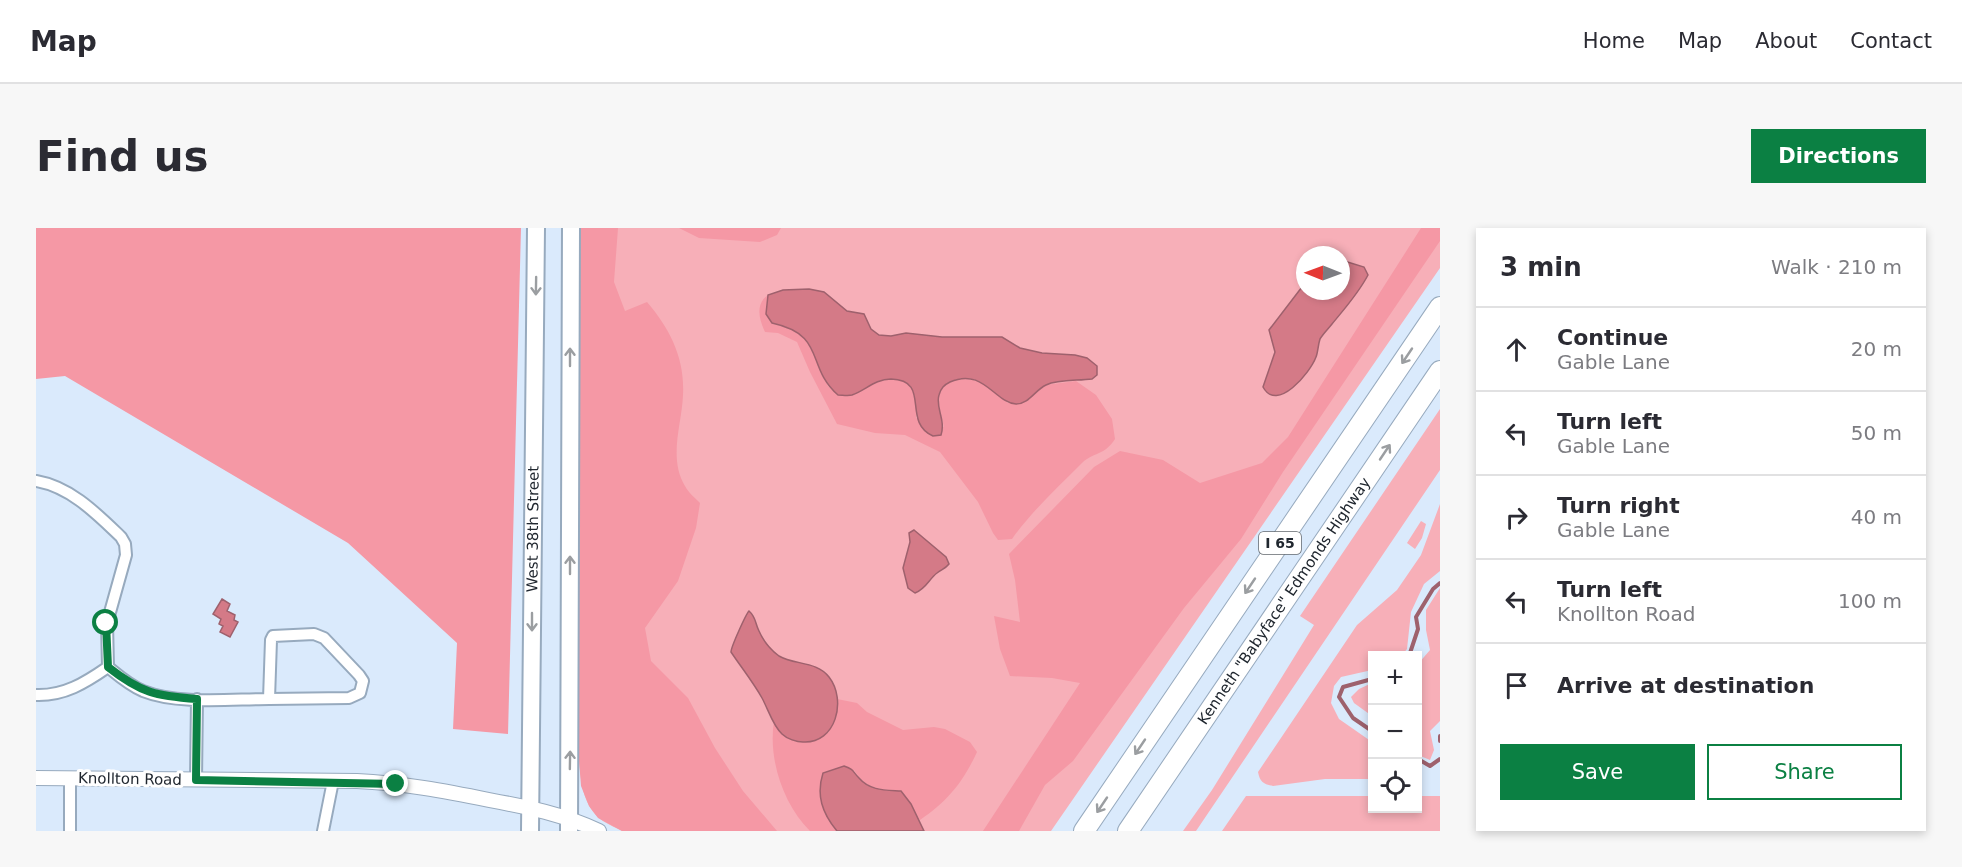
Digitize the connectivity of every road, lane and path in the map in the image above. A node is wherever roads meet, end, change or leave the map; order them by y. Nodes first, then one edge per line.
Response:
1 (536, 228) edge
2 (571, 228) edge
3 (1440, 307) edge
4 (1440, 371) edge
5 (36, 481) edge
6 (108, 667) junction
7 (36, 695) edge
8 (197, 699) junction
9 (269, 699) junction
10 (36, 778) edge
11 (70, 778) junction
12 (196, 780) junction
13 (333, 781) junction
14 (538, 809) junction
15 (569, 825) edge
16 (70, 831) edge
17 (323, 831) edge
18 (530, 831) edge
19 (599, 831) edge
20 (1084, 831) edge
21 (1128, 831) edge

1 -> 14 main road, West 38th Street
15 -> 2 main road
3 -> 20 highway, I 65
21 -> 4 highway, Kenneth "Babyface" Edmonds Highway / I 65
5 - 6 street
6 - 7 street
6 - 8 street
8 - 9 street
8 - 12 street
9 - 9 street
10 - 11 street, Knollton Road
11 - 12 street, Knollton Road
11 - 16 street
12 - 13 street, Knollton Road
13 - 14 street, Knollton Road
13 - 17 street
14 - 15 street, Knollton Road
14 - 18 main road, West 38th Street
15 - 19 street, Knollton Road

